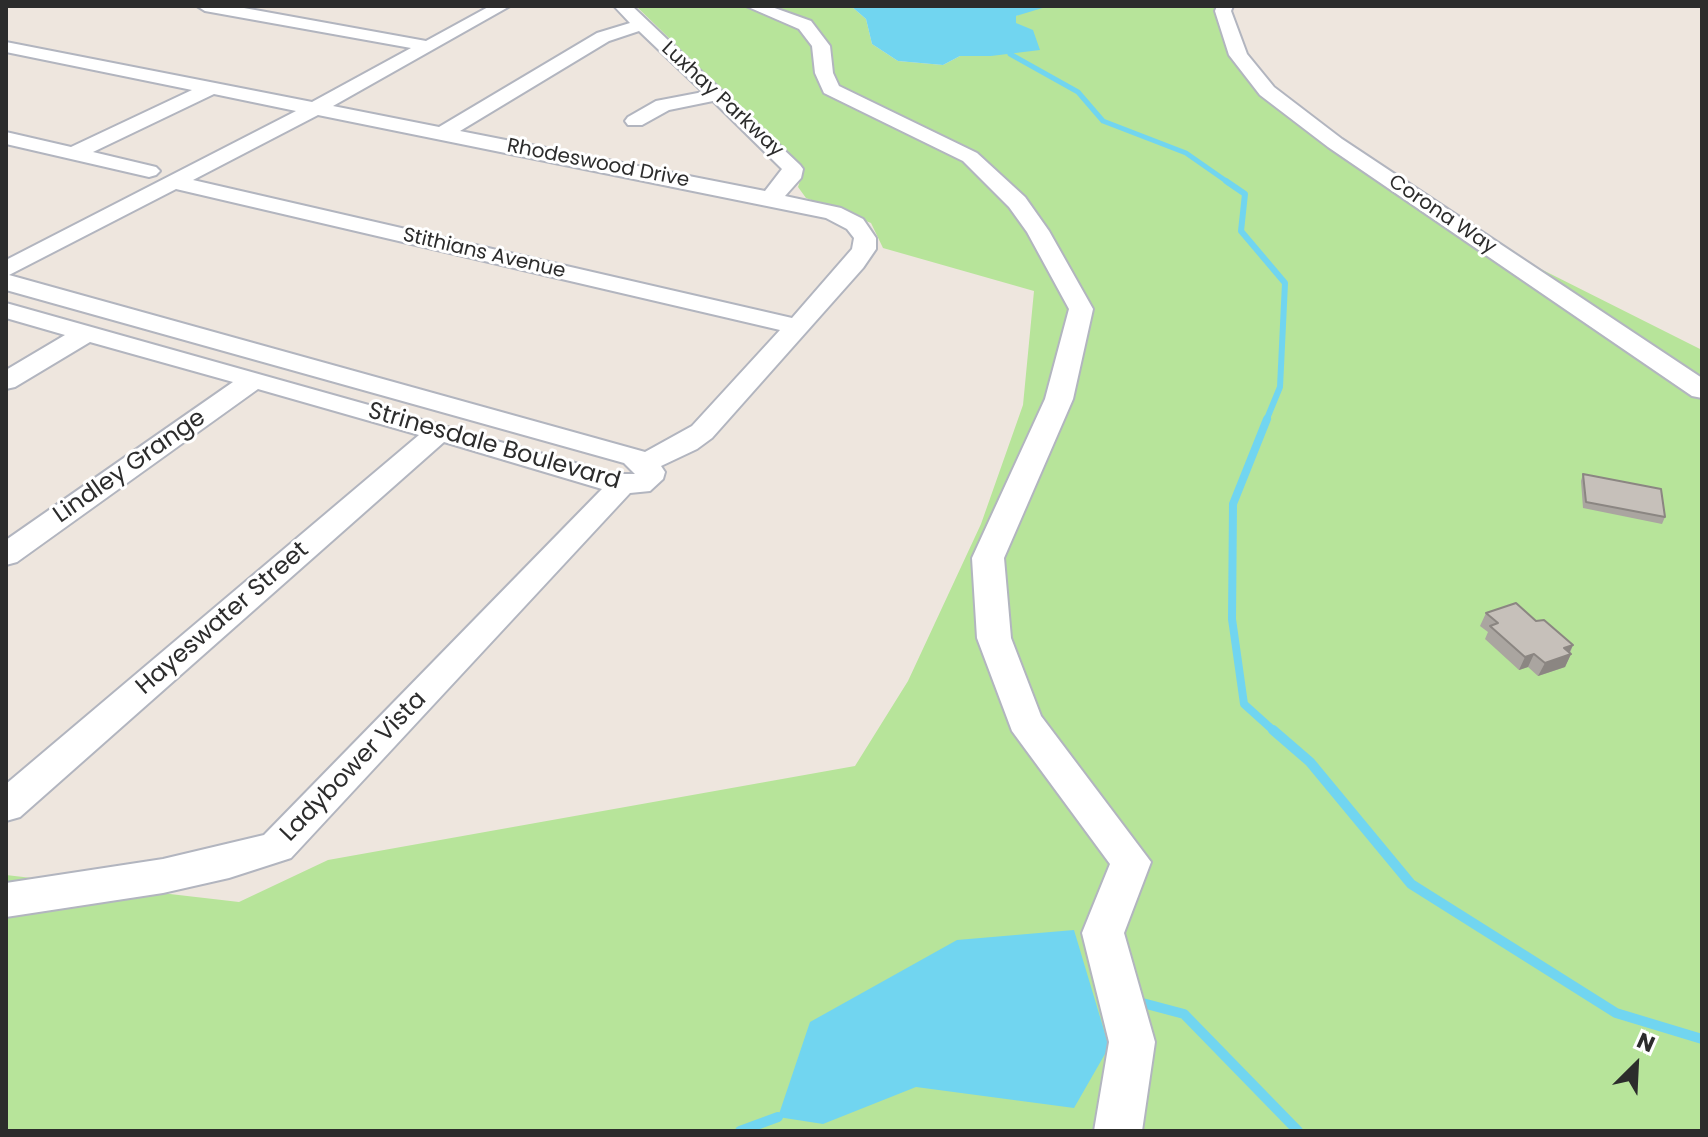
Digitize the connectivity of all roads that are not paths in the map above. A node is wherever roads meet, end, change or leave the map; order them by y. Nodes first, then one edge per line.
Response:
1 (205, 6) edge
2 (622, 6) edge
3 (754, 6) edge
4 (1225, 6) edge
5 (465, 8) dead end
6 (496, 9) edge
7 (642, 25) junction
8 (394, 40) junction
9 (427, 46) junction
10 (6, 47) edge
11 (211, 88) junction
12 (716, 95) junction
13 (283, 102) junction
14 (316, 108) junction
15 (635, 121) dead end
16 (443, 133) junction
17 (6, 138) edge
18 (213, 138) dead end
19 (75, 153) junction
20 (161, 173) junction
21 (123, 184) dead end
22 (770, 199) junction
23 (6, 269) edge
24 (6, 282) edge
25 (6, 310) edge
26 (795, 326) junction
27 (88, 332) junction
28 (255, 379) junction
29 (6, 381) edge
30 (1702, 390) edge
31 (439, 432) junction
32 (631, 474) junction
33 (6, 555) edge
34 (6, 806) edge
35 (6, 900) edge
36 (1118, 1131) edge

1 - 8 street
2 - 7 street, Luxhay Parkway
3 - 36 street
4 - 30 street, Corona Way
5 - 6 street
6 - 9 street
7 - 12 street, Luxhay Parkway
7 - 16 street
8 - 9 street
8 - 13 street
9 - 14 street
10 - 11 street, Rhodeswood Drive
11 - 13 street, Rhodeswood Drive
11 - 19 street
12 - 15 street
12 - 22 street, Luxhay Parkway
13 - 14 street, Rhodeswood Drive
13 - 18 street
14 - 16 street, Rhodeswood Drive
14 - 20 street
16 - 22 street, Rhodeswood Drive
17 - 19 street, Stithians Avenue
19 - 20 street, Stithians Avenue
20 - 21 street
20 - 23 street
20 - 26 street, Stithians Avenue
22 - 26 street, Rhodeswood Drive
24 - 32 street, Strinesdale Boulevard
25 - 27 street, Strinesdale Boulevard
26 - 32 street, Rhodeswood Drive
27 - 28 street, Strinesdale Boulevard
27 - 29 street
28 - 31 street, Strinesdale Boulevard
28 - 33 street, Lindley Grange
31 - 32 street, Strinesdale Boulevard
31 - 34 street, Hayeswater Street
32 - 35 street, Ladybower Vista

